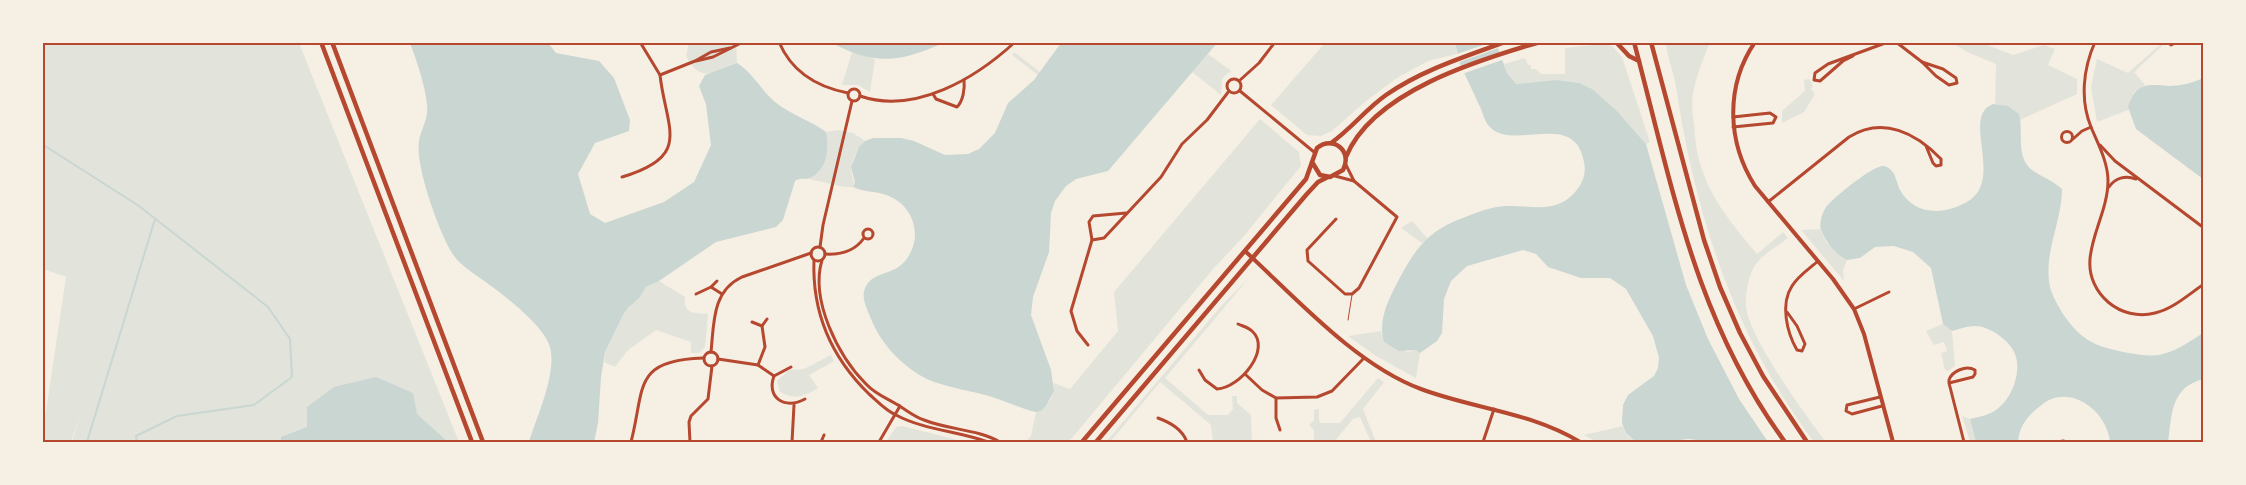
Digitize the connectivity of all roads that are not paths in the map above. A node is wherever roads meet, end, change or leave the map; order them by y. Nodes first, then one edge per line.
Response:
1 (321, 42) edge
2 (332, 42) edge
3 (640, 42) edge
4 (743, 42) edge
5 (778, 42) edge
6 (1015, 42) edge
7 (1275, 42) edge
8 (1505, 42) edge
9 (1540, 42) edge
10 (1616, 42) edge
11 (1634, 42) edge
12 (1651, 42) edge
13 (1657, 42) edge
14 (1755, 42) edge
15 (1888, 42) edge
16 (1896, 42) edge
17 (2095, 42) edge
18 (2168, 42) edge
19 (2177, 42) edge
20 (1653, 51) junction
21 (1852, 56) junction
22 (1639, 61) junction
23 (1922, 62) junction
24 (660, 75) junction
25 (964, 80) junction
26 (1239, 81) junction
27 (1228, 91) junction
28 (1240, 91) junction
29 (848, 94) junction
30 (933, 94) junction
31 (860, 96) junction
32 (852, 101) junction
33 (1733, 117) junction
34 (2091, 126) junction
35 (1733, 127) junction
36 (2067, 131) junction
37 (2082, 131) junction
38 (2070, 142) junction
39 (1331, 143) junction
40 (2098, 143) junction
41 (1926, 146) junction
42 (1314, 152) junction
43 (1346, 157) junction
44 (1312, 162) junction
45 (1346, 165) junction
46 (1336, 176) junction
47 (622, 177) dead end
48 (1328, 177) junction
49 (2138, 180) junction
50 (1354, 181) junction
51 (2107, 190) junction
52 (1768, 203) junction
53 (1126, 212) junction
54 (1336, 219) dead end
55 (2204, 228) edge
56 (864, 238) dead end
57 (1092, 240) junction
58 (820, 247) junction
59 (1245, 251) junction
60 (811, 253) junction
61 (825, 254) junction
62 (1252, 258) junction
63 (814, 260) junction
64 (822, 260) junction
65 (1818, 261) junction
66 (717, 281) dead end
67 (2204, 284) edge
68 (711, 287) junction
69 (1889, 292) dead end
70 (696, 294) dead end
71 (722, 294) junction
72 (1352, 294) junction
73 (1854, 309) junction
74 (1787, 312) junction
75 (767, 318) dead end
76 (1348, 320) dead end
77 (752, 322) dead end
78 (1238, 324) dead end
79 (762, 326) junction
80 (1088, 345) dead end
81 (711, 352) junction
82 (703, 358) junction
83 (1364, 358) junction
84 (718, 359) junction
85 (758, 365) junction
86 (712, 366) junction
87 (791, 367) dead end
88 (1199, 370) dead end
89 (1245, 374) junction
90 (774, 376) junction
91 (1949, 383) junction
92 (1880, 397) junction
93 (1276, 398) junction
94 (805, 399) dead end
95 (794, 405) junction
96 (900, 406) junction
97 (1882, 406) junction
98 (1494, 409) junction
99 (895, 415) junction
100 (1158, 418) dead end
101 (1280, 430) dead end
102 (824, 435) dead end
103 (472, 442) edge
104 (483, 442) edge
105 (631, 442) edge
106 (690, 442) edge
107 (792, 442) edge
108 (823, 442) edge
109 (879, 442) edge
110 (988, 442) edge
111 (1000, 442) edge
112 (1082, 442) edge
113 (1096, 442) edge
114 (1187, 442) edge
115 (1483, 442) edge
116 (1580, 442) edge
117 (1785, 442) edge
118 (1807, 442) edge
119 (1893, 442) edge
120 (1964, 442) edge
121 (2059, 442) edge
122 (2066, 442) edge

1 - 103 main road
2 - 104 main road
3 - 24 street
4 - 24 street
5 - 29 street
6 - 25 street
7 - 26 street
8 - 39 main road
9 - 43 main road
10 - 22 main road
11 - 22 main road
12 - 20 main road
13 - 20 main road
14 - 33 street
15 - 21 street
16 - 23 street
17 - 34 street
18 - 19 street
20 - 118 main road
21 - 21 street
22 - 117 main road
23 - 23 street
24 - 47 street
25 - 30 street
25 - 30 street
26 - 27 street
26 - 28 street
27 - 28 street
27 - 53 street
28 - 42 street
29 - 31 street
29 - 32 street
30 - 31 street
31 - 32 street
32 - 58 street
33 - 35 street
33 - 35 street
34 - 37 street
34 - 40 street
35 - 52 street
36 - 37 street
36 - 38 street
36 - 38 street
37 - 38 street
39 - 42 main road
39 - 43 main road
40 - 49 street
40 - 51 street
41 - 41 street
41 - 52 street
42 - 44 main road
43 - 45 main road
44 - 48 main road
44 - 59 main road
45 - 46 main road
45 - 50 street
46 - 48 main road
46 - 50 street
48 - 62 main road
49 - 51 street
49 - 55 street
50 - 72 street
51 - 67 street
52 - 65 street
53 - 57 street
53 - 57 street
54 - 72 street
56 - 61 street
57 - 80 street
58 - 60 street
58 - 61 street
59 - 62 street
59 - 112 main road
60 - 63 street
60 - 71 street
61 - 64 street
62 - 83 street
62 - 113 main road
63 - 64 street
63 - 99 street
64 - 96 street
65 - 73 street
65 - 74 street
66 - 68 street
68 - 70 street
68 - 71 street
69 - 73 street
71 - 81 street
72 - 76 lane
73 - 92 street
74 - 74 street
75 - 79 street
77 - 79 street
78 - 89 street
79 - 85 street
81 - 82 street
81 - 84 street
82 - 86 street
82 - 105 street
83 - 93 street
83 - 98 street
84 - 85 street
84 - 86 street
85 - 90 street
86 - 106 street
87 - 90 street
88 - 89 street
89 - 93 street
90 - 95 street
91 - 91 street
91 - 120 street
92 - 97 street
92 - 97 street
93 - 101 street
94 - 95 street
95 - 107 street
96 - 99 street
96 - 111 street
97 - 119 street
98 - 115 street
98 - 116 street
99 - 109 street
99 - 110 street
100 - 114 street
102 - 108 street
121 - 122 street

